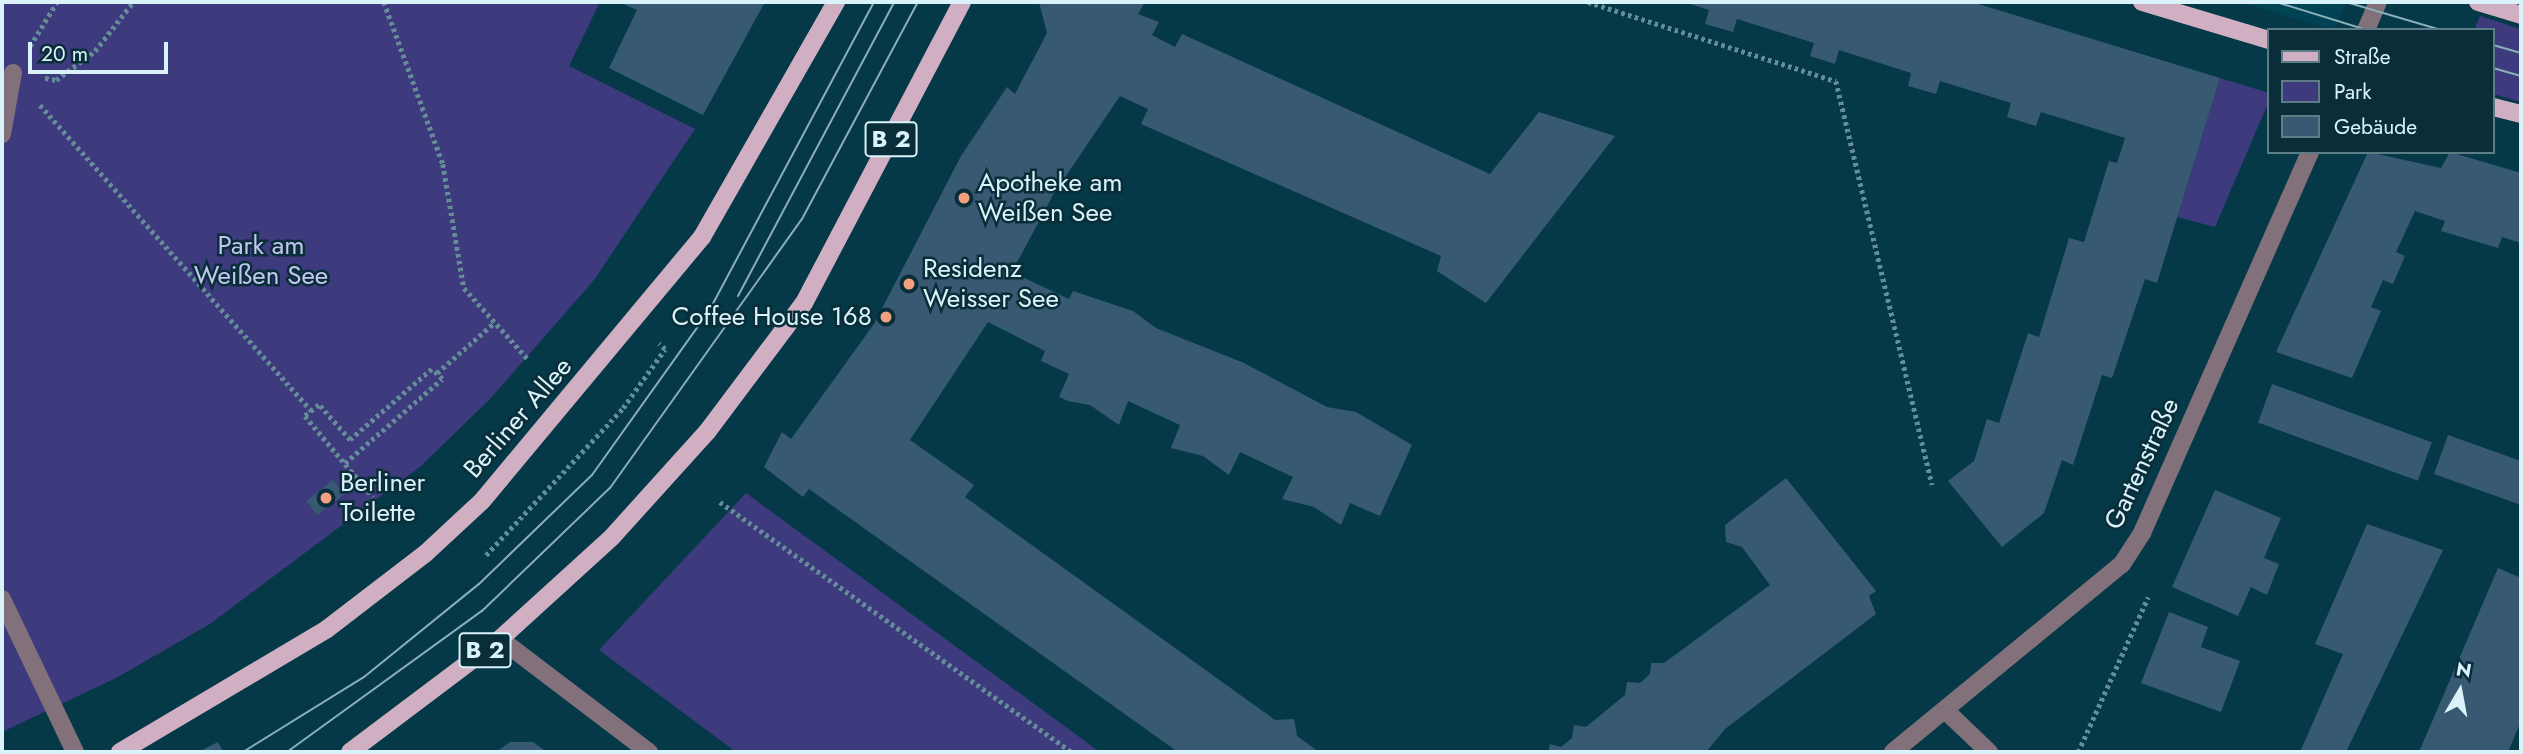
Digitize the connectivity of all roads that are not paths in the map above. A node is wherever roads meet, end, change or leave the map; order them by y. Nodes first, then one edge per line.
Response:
1 (836, 2) edge
2 (962, 2) edge
3 (2142, 2) edge
4 (2378, 2) edge
5 (2478, 2) edge
6 (2521, 15) edge
7 (2367, 28) edge
8 (2268, 40) edge
9 (13, 73) road end
10 (2495, 108) edge
11 (2521, 114) edge
12 (2, 134) edge
13 (2309, 154) edge
14 (2, 599) edge
15 (500, 639) junction
16 (1945, 710) junction
17 (75, 752) edge
18 (120, 752) edge
19 (350, 752) edge
20 (649, 752) edge
21 (1893, 752) edge
22 (1989, 752) edge

1 - 18 main road, Berliner Allee
2 - 15 main road, B 2
3 - 8 main road
4 - 7 street
5 - 6 main road
9 - 12 street
10 - 11 main road
13 - 16 street, Gartenstraße
14 - 17 street
15 - 19 main road, B 2
15 - 20 street
16 - 21 street, Gartenstraße
16 - 22 street

